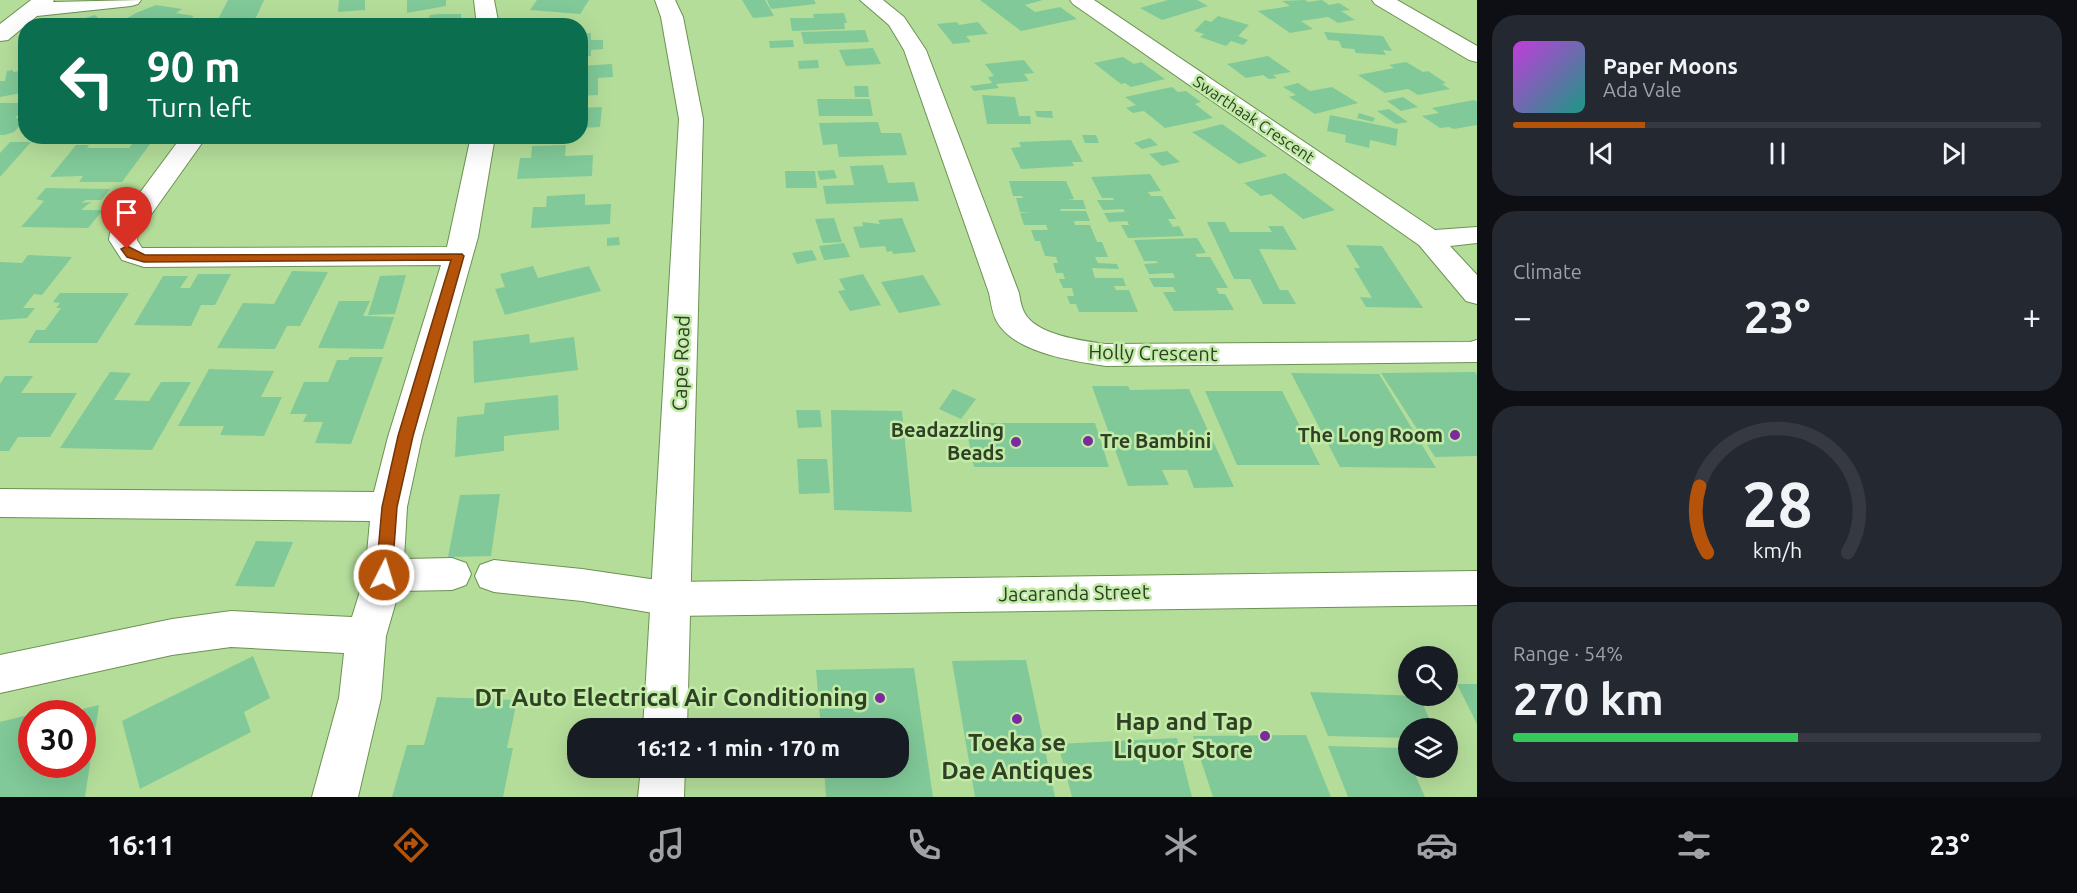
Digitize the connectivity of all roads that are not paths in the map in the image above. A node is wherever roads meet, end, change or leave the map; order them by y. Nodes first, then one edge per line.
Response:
1 (131, 0) edge
2 (484, 0) edge
3 (665, 0) edge
4 (870, 0) edge
5 (1080, 0) edge
6 (1382, 0) edge
7 (38, 5) edge
8 (22, 18) edge
9 (487, 18) edge
10 (18, 21) edge
11 (0, 35) edge
12 (1477, 55) edge
13 (189, 144) edge
14 (481, 144) edge
15 (1477, 235) edge
16 (1429, 239) junction
17 (458, 256) junction
18 (1477, 294) edge
19 (1477, 351) edge
20 (0, 503) edge
21 (389, 507) junction
22 (452, 574) dead end
23 (384, 575) junction
24 (494, 576) dead end
25 (1477, 588) edge
26 (671, 599) junction
27 (366, 636) junction
28 (0, 674) edge
29 (665, 718) edge
30 (662, 778) edge
31 (334, 797) edge
32 (661, 797) edge

1 - 7 street
2 - 9 street
3 - 26 street, Cape Road
4 - 19 street, Holly Crescent
5 - 16 street, Swarthaak Crescent
6 - 12 street
7 - 8 street
10 - 11 street
13 - 17 street
14 - 17 street
15 - 16 street
16 - 18 street
17 - 21 street
20 - 21 street
21 - 23 street
22 - 23 street
23 - 27 street
24 - 26 street, Jacaranda Street
25 - 26 street, Jacaranda Street
26 - 29 street, Cape Road
27 - 28 street
27 - 31 street
30 - 32 street

